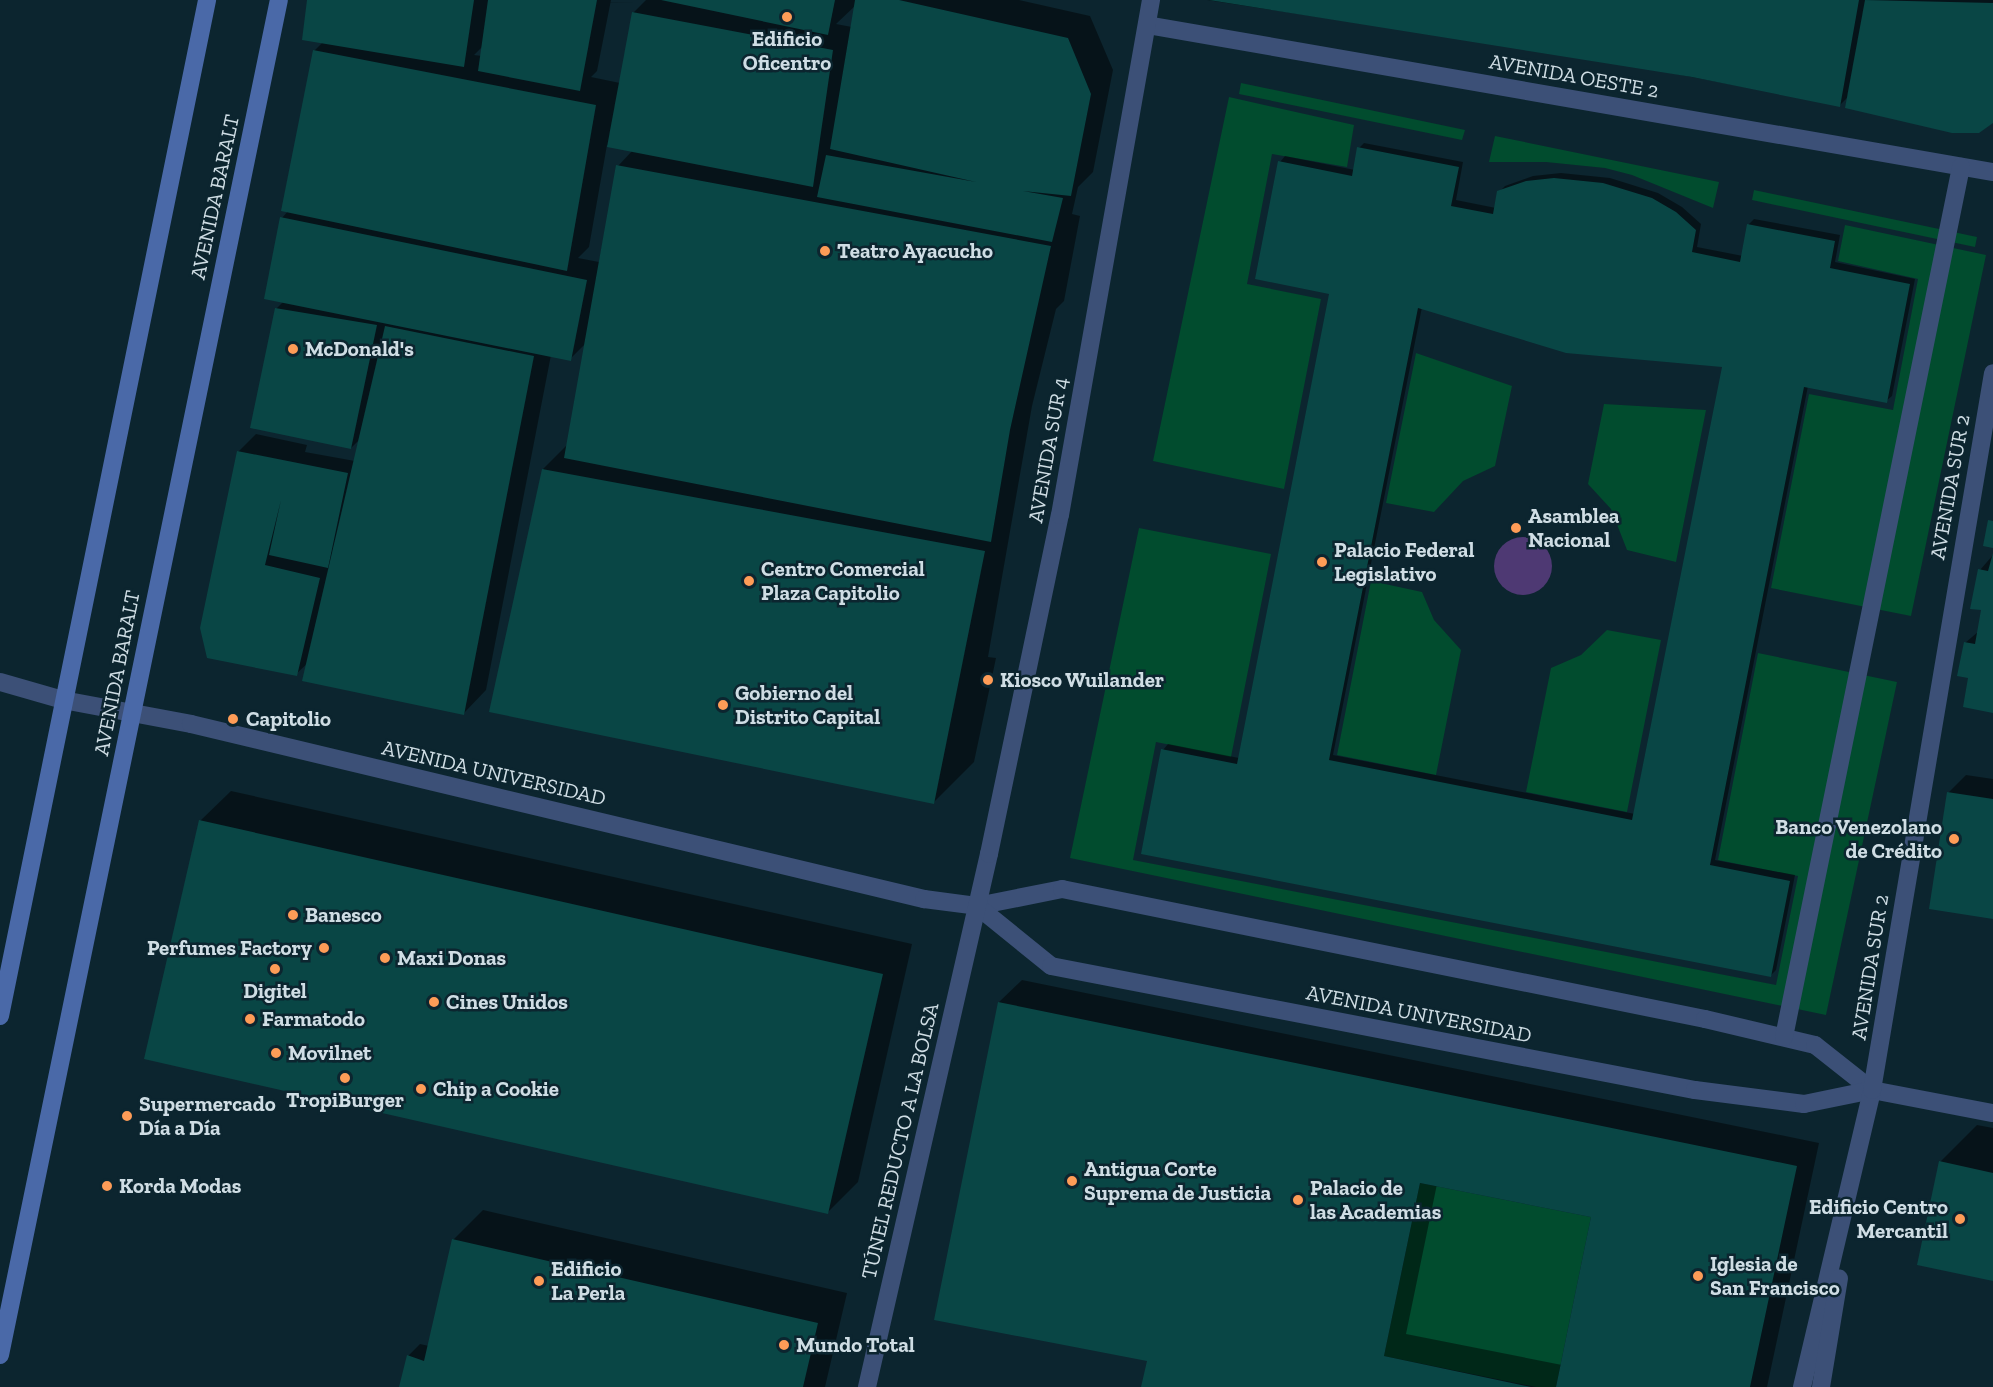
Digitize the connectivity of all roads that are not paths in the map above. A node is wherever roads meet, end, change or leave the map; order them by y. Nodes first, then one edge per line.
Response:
1 (207, 0) edge
2 (279, 0) edge
3 (1151, 0) edge
4 (1147, 25) junction
5 (1961, 167) junction
6 (1993, 172) edge
7 (1993, 373) edge
8 (0, 682) edge
9 (63, 700) junction
10 (131, 712) junction
11 (977, 906) junction
12 (0, 1016) edge
13 (1784, 1037) junction
14 (1872, 1090) junction
15 (1993, 1113) edge
16 (0, 1355) edge
17 (867, 1387) edge
18 (1802, 1387) edge
19 (1821, 1387) edge

1 - 9 main road
2 - 10 main road, AVENIDA BARALT
3 - 4 street, AVENIDA SUR 4
4 - 5 street, AVENIDA OESTE 2
4 - 11 street, AVENIDA SUR 4
5 - 6 street, AVENIDA OESTE 2
5 - 13 street
7 - 14 street, AVENIDA SUR 2
8 - 9 street, AVENIDA UNIVERSIDAD
9 - 10 street, AVENIDA UNIVERSIDAD
9 - 12 main road
10 - 11 street, AVENIDA UNIVERSIDAD
10 - 16 main road, AVENIDA BARALT
11 - 13 street, AVENIDA UNIVERSIDAD
11 - 14 street, AVENIDA UNIVERSIDAD
11 - 17 street, TÚNEL REDUCTO A LA BOLSA
13 - 14 street, AVENIDA UNIVERSIDAD
14 - 15 street, AVENIDA UNIVERSIDAD
14 - 18 street, AVENIDA SUR 2
14 - 19 street

